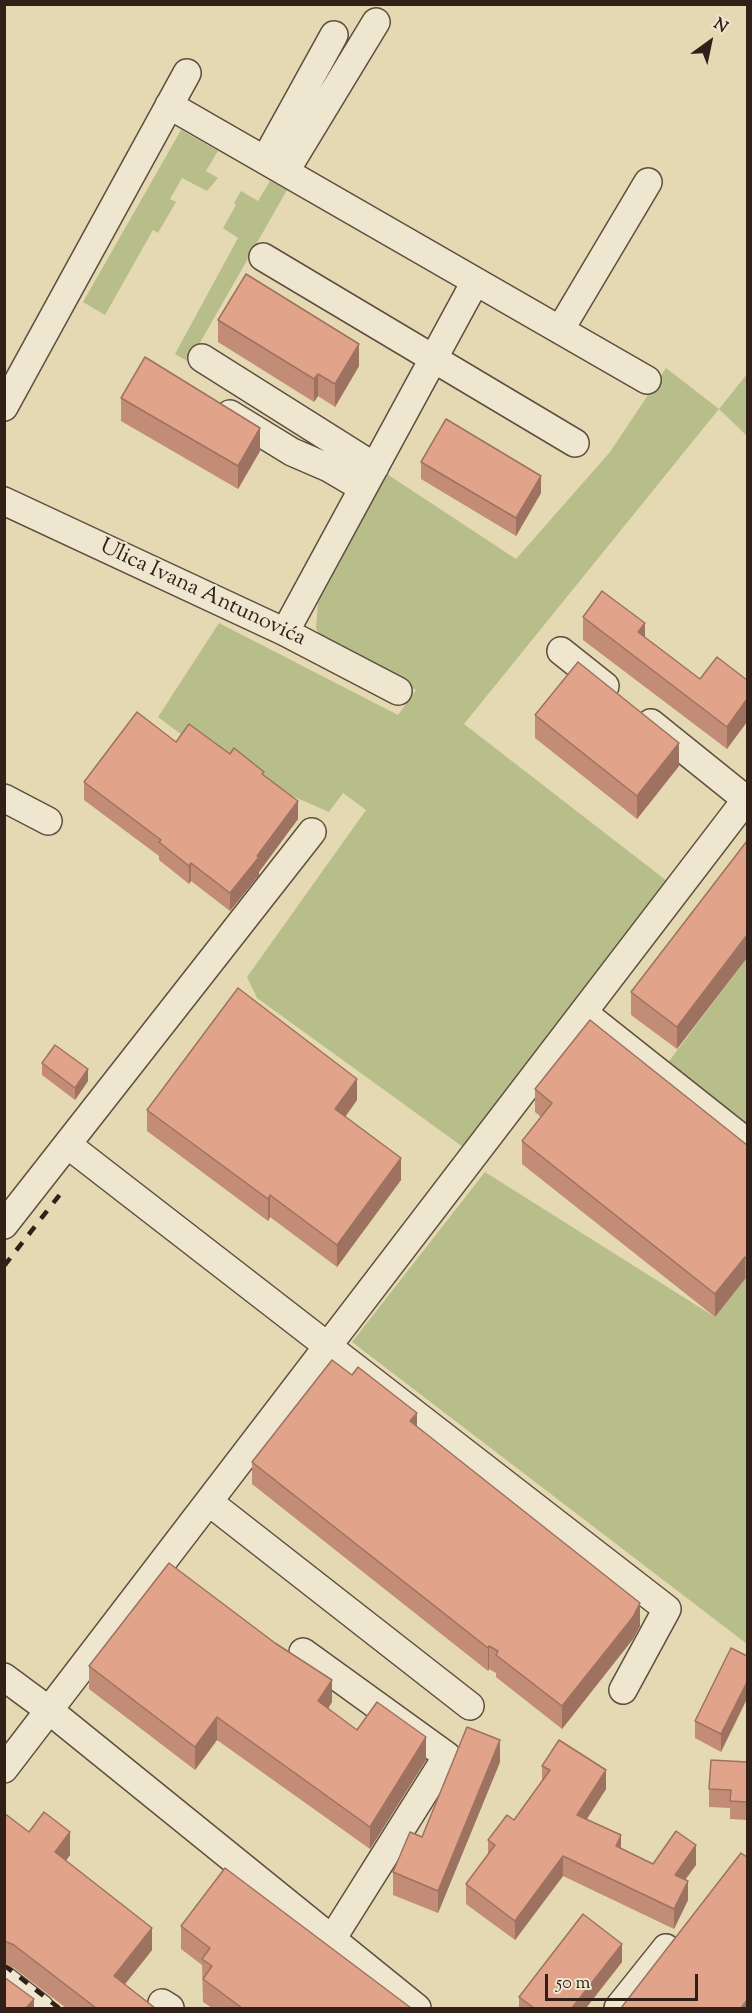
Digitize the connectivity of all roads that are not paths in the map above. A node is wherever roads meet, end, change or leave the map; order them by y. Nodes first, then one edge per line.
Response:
1 (376, 22) dead end
2 (334, 34) dead end
3 (187, 73) dead end
4 (169, 105) junction
5 (275, 166) junction
6 (648, 182) dead end
7 (263, 257) dead end
8 (475, 282) junction
9 (560, 330) junction
10 (202, 358) dead end
11 (434, 358) junction
12 (647, 380) dead end
13 (211, 402) edge
14 (4, 407) edge
15 (576, 443) dead end
16 (369, 477) junction
17 (4, 501) edge
18 (285, 632) junction
19 (561, 651) dead end
20 (398, 691) dead end
21 (4, 798) edge
22 (747, 799) edge
23 (48, 821) dead end
24 (312, 832) dead end
25 (584, 1013) junction
26 (747, 1143) edge
27 (68, 1145) junction
28 (4, 1225) edge
29 (327, 1347) junction
30 (209, 1502) junction
31 (303, 1652) dead end
32 (4, 1677) edge
33 (623, 1690) dead end
34 (470, 1706) dead end
35 (50, 1711) junction
36 (4, 1769) edge
37 (332, 1939) junction
38 (666, 1948) edge
39 (4, 1980) edge
40 (40, 2008) edge
41 (417, 2008) edge
42 (618, 2008) edge

1 - 5 street
2 - 5 street
3 - 4 street
4 - 5 street
4 - 14 street
5 - 8 street
6 - 9 street
7 - 11 street
8 - 9 street
8 - 11 street
9 - 12 street
10 - 16 street
11 - 15 street
11 - 16 street
13 - 16 street
16 - 18 street
17 - 18 street, Ulica Ivana Antunovića
18 - 20 street, Ulica Ivana Antunovića
19 - 22 street
21 - 23 street
22 - 25 street
24 - 27 street
25 - 26 street
25 - 29 street
27 - 28 street
27 - 29 street
29 - 30 street
29 - 33 street
30 - 34 street
30 - 35 street
31 - 37 street
32 - 35 street
35 - 36 street
35 - 37 street
37 - 41 street
38 - 42 street
39 - 40 street

